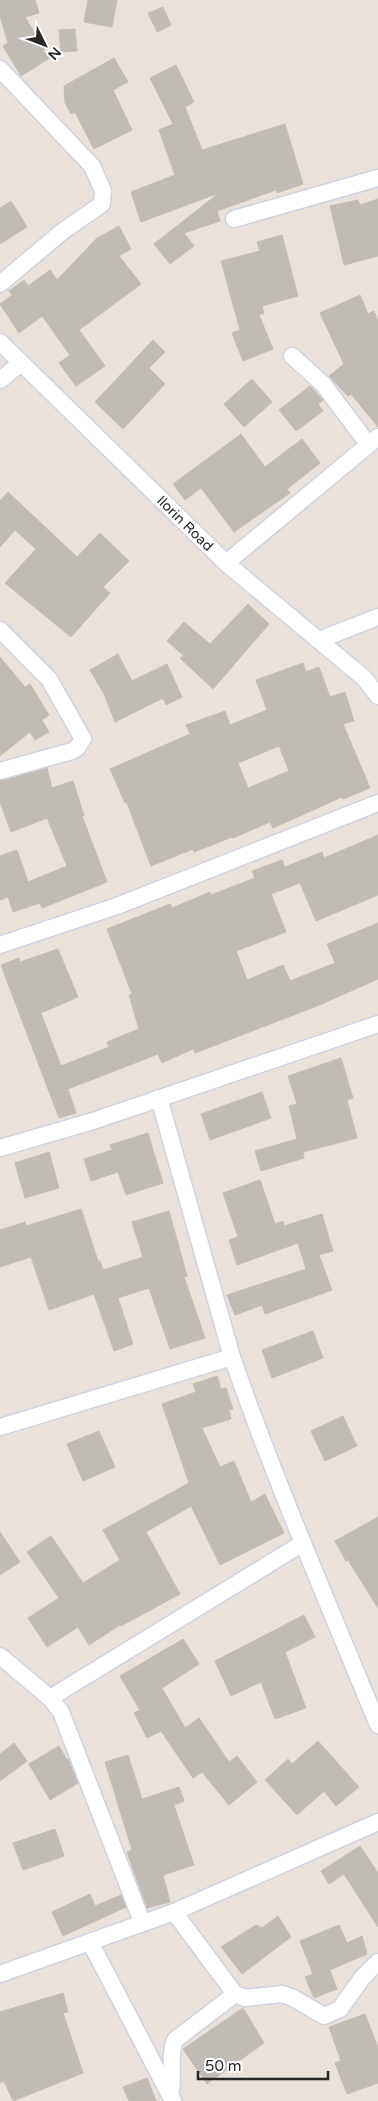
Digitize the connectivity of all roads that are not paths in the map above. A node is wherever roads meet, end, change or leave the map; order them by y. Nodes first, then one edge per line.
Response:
1 (0, 69) edge
2 (378, 178) edge
3 (234, 219) dead end
4 (0, 284) edge
5 (0, 342) edge
6 (292, 356) dead end
7 (21, 363) junction
8 (0, 380) edge
9 (373, 440) edge
10 (226, 563) junction
11 (378, 617) edge
12 (0, 630) edge
13 (319, 640) junction
14 (378, 696) edge
15 (0, 771) edge
16 (378, 803) edge
17 (0, 945) edge
18 (378, 1024) edge
19 (159, 1098) junction
20 (0, 1148) edge
21 (232, 1357) junction
22 (0, 1427) edge
23 (303, 1543) junction
24 (0, 1656) edge
25 (50, 1698) junction
26 (378, 1725) edge
27 (378, 1822) edge
28 (174, 1912) junction
29 (142, 1922) junction
30 (90, 1942) junction
31 (378, 1962) edge
32 (0, 1974) edge
33 (235, 1994) junction
34 (172, 2098) edge

1 - 4 street
2 - 3 street
5 - 7 street, Ilorin Road
6 - 9 street
7 - 8 street
7 - 10 street, Ilorin Road
9 - 10 street
10 - 13 street, Ilorin Road
11 - 13 street
12 - 15 street
13 - 14 street, Ilorin Road
16 - 17 street
18 - 19 street
19 - 20 street
19 - 21 street
21 - 22 street
21 - 23 street
23 - 25 street
23 - 26 street
24 - 25 street
25 - 29 street
27 - 28 street
28 - 29 street
28 - 33 street
29 - 30 street
30 - 32 street
30 - 34 street
31 - 33 street
33 - 34 street

